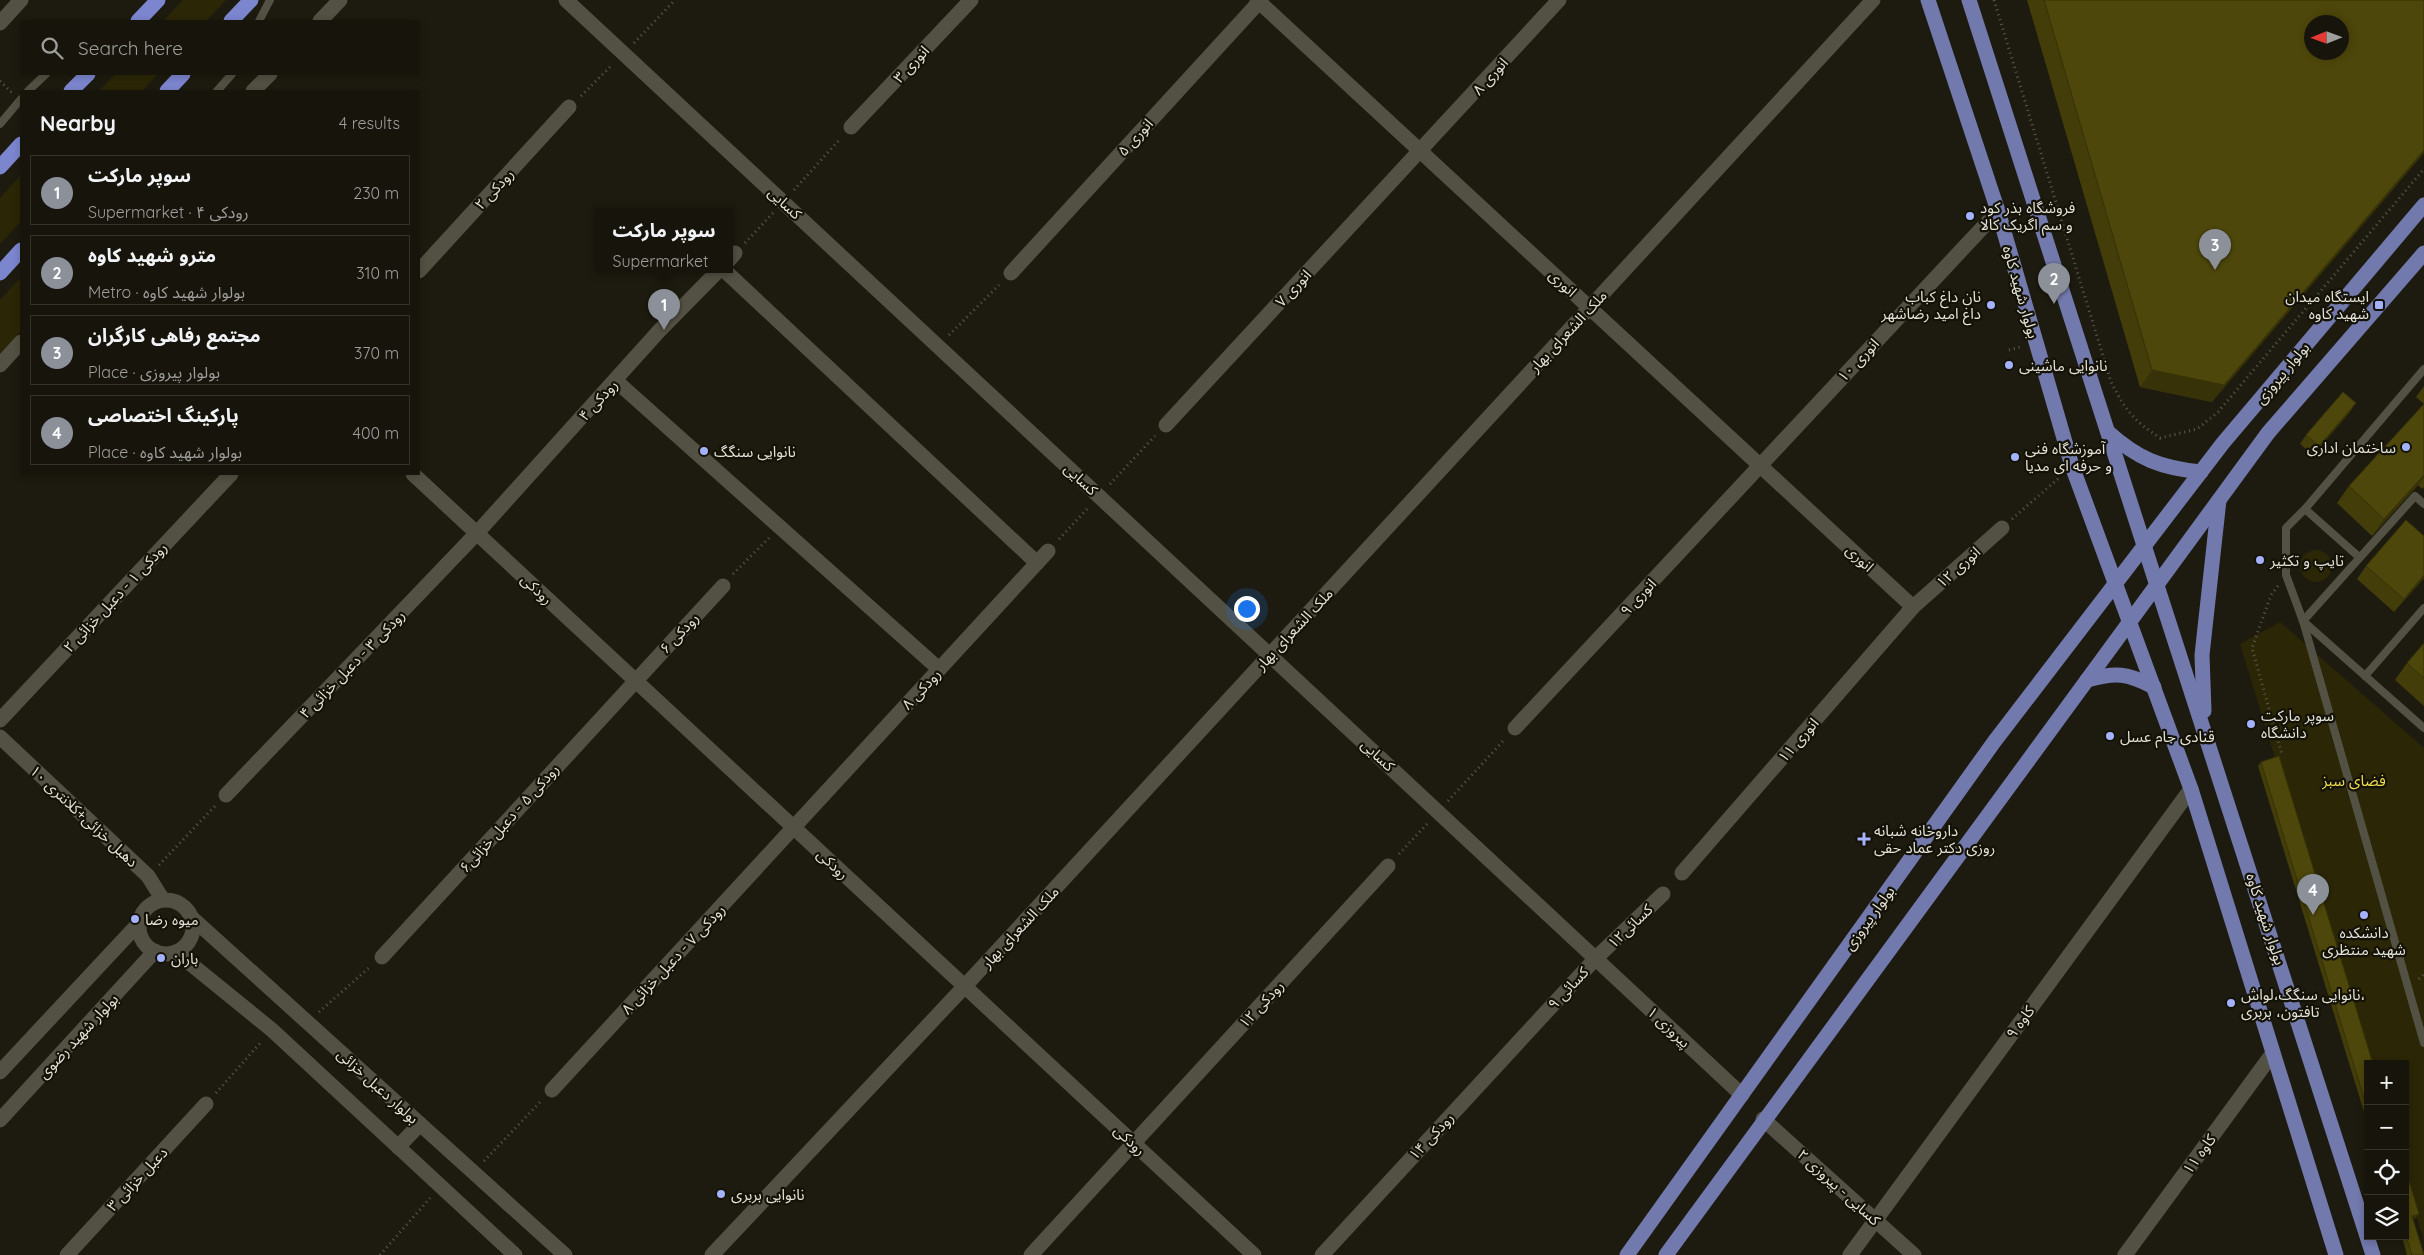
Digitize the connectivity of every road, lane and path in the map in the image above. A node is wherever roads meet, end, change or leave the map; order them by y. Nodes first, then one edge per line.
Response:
1 (21, 0) edge
2 (158, 0) edge
3 (251, 0) edge
4 (270, 0) edge
5 (340, 0) edge
6 (566, 0) edge
7 (971, 0) edge
8 (1559, 0) edge
9 (1873, 0) edge
10 (1928, 0) edge
11 (1969, 0) edge
12 (1994, 0) edge
13 (1259, 1) edge
14 (142, 16) edge
15 (232, 20) edge
16 (260, 20) edge
17 (321, 20) edge
18 (0, 23) edge
19 (45, 75) edge
20 (87, 75) edge
21 (182, 75) edge
22 (231, 75) edge
23 (269, 75) edge
24 (29, 90) edge
25 (72, 90) edge
26 (168, 90) edge
27 (218, 90) edge
28 (254, 90) edge
29 (20, 100) edge
30 (569, 108) dead end
31 (0, 124) edge
32 (851, 127) dead end
33 (20, 145) edge
34 (1421, 151) junction
35 (0, 167) edge
36 (2424, 169) edge
37 (2424, 205) edge
38 (1998, 211) junction
39 (20, 251) edge
40 (2424, 253) edge
41 (420, 270) edge
42 (0, 273) edge
43 (718, 273) edge
44 (726, 273) edge
45 (1011, 273) joint
46 (1590, 308) junction
47 (20, 343) edge
48 (938, 346) junction
49 (0, 365) edge
50 (2424, 369) edge
51 (616, 381) junction
52 (1166, 425) dead end
53 (2106, 430) junction
54 (1760, 465) junction
55 (2072, 466) junction
56 (2201, 472) junction
57 (230, 475) edge
58 (414, 475) edge
59 (2219, 499) junction
60 (2424, 504) edge
61 (2305, 509) junction
62 (780, 527) junction
63 (2002, 528) joint
64 (477, 534) junction
65 (2144, 545) junction
66 (1048, 551) dead end
67 (2359, 558) junction
68 (1037, 563) junction
69 (2286, 575) junction
70 (2116, 584) junction
71 (2157, 584) junction
72 (722, 586) joint
73 (1913, 607) junction
74 (2424, 608) edge
75 (2130, 622) junction
76 (2303, 622) junction
77 (1271, 655) junction
78 (939, 669) junction
79 (2365, 676) junction
80 (635, 680) junction
81 (2087, 680) junction
82 (2154, 687) junction
83 (0, 720) edge
84 (1515, 728) joint
85 (2204, 728) junction
86 (2424, 728) edge
87 (0, 737) edge
88 (2282, 755) dead end
89 (2191, 789) junction
90 (226, 795) joint
91 (1438, 812) junction
92 (794, 828) junction
93 (1388, 866) joint
94 (1682, 873) dead end
95 (148, 876) junction
96 (1663, 894) dead end
97 (163, 900) junction
98 (191, 917) junction
99 (140, 922) junction
100 (155, 951) junction
101 (176, 952) junction
102 (382, 957) joint
103 (1596, 958) junction
104 (965, 986) junction
105 (1541, 1018) joint
106 (308, 1022) junction
107 (272, 1030) junction
108 (2424, 1043) edge
109 (2273, 1053) junction
110 (0, 1072) edge
111 (552, 1090) joint
112 (1742, 1095) junction
113 (206, 1104) joint
114 (1763, 1119) junction
115 (0, 1120) edge
116 (420, 1124) junction
117 (1133, 1143) junction
118 (398, 1147) junction
119 (473, 1172) junction
120 (441, 1186) junction
121 (1875, 1220) junction
122 (67, 1255) edge
123 (380, 1255) edge
124 (515, 1255) edge
125 (566, 1255) edge
126 (712, 1255) edge
127 (1030, 1255) edge
128 (1254, 1255) edge
129 (1322, 1255) edge
130 (1627, 1255) edge
131 (1666, 1255) edge
132 (1850, 1255) edge
133 (1914, 1255) edge
134 (2125, 1255) edge
135 (2336, 1255) edge
136 (2374, 1255) edge

1 - 18 street
2 - 14 highway
3 - 15 highway
4 - 16 lane
5 - 17 street
6 - 48 street, کسایی
7 - 32 street, انوری ۳
8 - 34 street, انوری ۸
9 - 46 street, ملک الشعرای بهار
10 - 38 main road, بولوار شهید کاوه
11 - 53 main road
12 - 36 path
13 - 34 street, انوری
13 - 45 street, انوری ۵
19 - 24 lane
20 - 25 highway
21 - 26 highway
22 - 27 lane
23 - 28 street
29 - 31 lane
30 - 41 street, رودکی ۲
33 - 35 highway
34 - 46 street, انوری
34 - 52 street, انوری ۷
37 - 56 main road, بولوار پیروزی
38 - 54 street, انوری ۱۰
38 - 55 main road, بولوار شهید کاوه
39 - 42 highway
40 - 59 main road, بولوار پیروزی
43 - 51 street, رودکی ۴
44 - 68 street
45 - 48 path
46 - 54 street, انوری
46 - 77 street, ملک الشعرای بهار
47 - 49 street
48 - 77 street, کسایی
50 - 61 lane
51 - 62 street
51 - 64 street, رودکی ۴
53 - 56 main road
53 - 65 main road
54 - 73 street, انوری
54 - 84 street, انوری ۹
55 - 63 path
55 - 70 main road, بولوار شهید کاوه
56 - 65 main road, بولوار پیروزی
57 - 83 street, رودکی ۱ - دعبل خزائی ۲
58 - 64 street, رودکی
59 - 71 main road, بولوار پیروزی
59 - 85 main road
60 - 67 lane
61 - 67 lane
61 - 69 lane
62 - 72 path
62 - 78 street
63 - 73 street, انوری ۱۲
64 - 80 street, رودکی
64 - 90 street, رودکی ۳ - دعبل خزائی ۴
65 - 70 main road, بولوار پیروزی
65 - 71 main road, بولوار شهید کاوه
66 - 68 street, رودکی ۸
67 - 76 lane
68 - 78 street, رودکی ۸
69 - 76 lane
69 - 88 path
70 - 75 main road, بولوار شهید کاوه
70 - 112 main road, بولوار پیروزی
71 - 75 main road, بولوار پیروزی
71 - 85 main road, بولوار شهید کاوه
72 - 80 street, رودکی ۶
73 - 94 street, انوری ۱۱
74 - 79 lane
75 - 81 main road
75 - 82 main road
76 - 79 lane
76 - 108 lane
77 - 91 street, کسایی
77 - 104 street, ملک الشعرای بهار
78 - 92 street, رودکی ۸
79 - 86 lane
80 - 92 street, رودکی
80 - 102 street, رودکی ۵ - دعبل خزائی۶
81 - 82 main road
81 - 114 main road
82 - 89 main road
84 - 91 path
85 - 136 main road, بولوار شهید کاوه
87 - 95 street, دهبل خزائی+کلانتری ۱۰
89 - 109 main road
89 - 121 street, کاوه ۹
90 - 95 path
91 - 93 path
91 - 103 street, کسایی
92 - 104 street, رودکی
92 - 111 street, رودکی ۷ - دعبل خزائی ۸
93 - 117 street, رودکی ۱۲
95 - 97 street, دهبل خزائی+کلانتری ۱۰
96 - 103 street, کسائی۱۲
97 - 98 street
97 - 99 street
98 - 101 street
98 - 106 street, بولوار دعبل خزائی
99 - 100 street
99 - 110 street
100 - 101 street
100 - 115 street, بولوار شهید رضوی
101 - 107 street, بولوار دعبل خزائی
102 - 106 path
103 - 105 street, کسائی ۹
103 - 112 street, پیروزی ۱
104 - 117 street, رودکی
104 - 126 street, ملک الشعرای بهار
105 - 129 street, رودکی ۱۴
106 - 116 street, بولوار دعبل خزائی
107 - 113 path
107 - 118 street, بولوار دعبل خزائی
109 - 134 street, کاوه ۱۱
109 - 135 main road
111 - 119 path
112 - 130 main road, بولوار پیروزی
113 - 122 street, دعبل خزائی ۳
114 - 121 street, کسایی - پیروزی ۲
114 - 131 main road
116 - 118 street
116 - 119 street, بولوار دعبل خزائی
117 - 127 street, رودکی ۱۲
117 - 128 street, رودکی
118 - 120 street, بولوار دعبل خزائی
119 - 125 street, بولوار دعبل خزائی
120 - 123 path
120 - 124 street, بولوار دعبل خزائی
121 - 132 street, کاوه ۹
121 - 133 street, کسایی - پیروزی ۲

